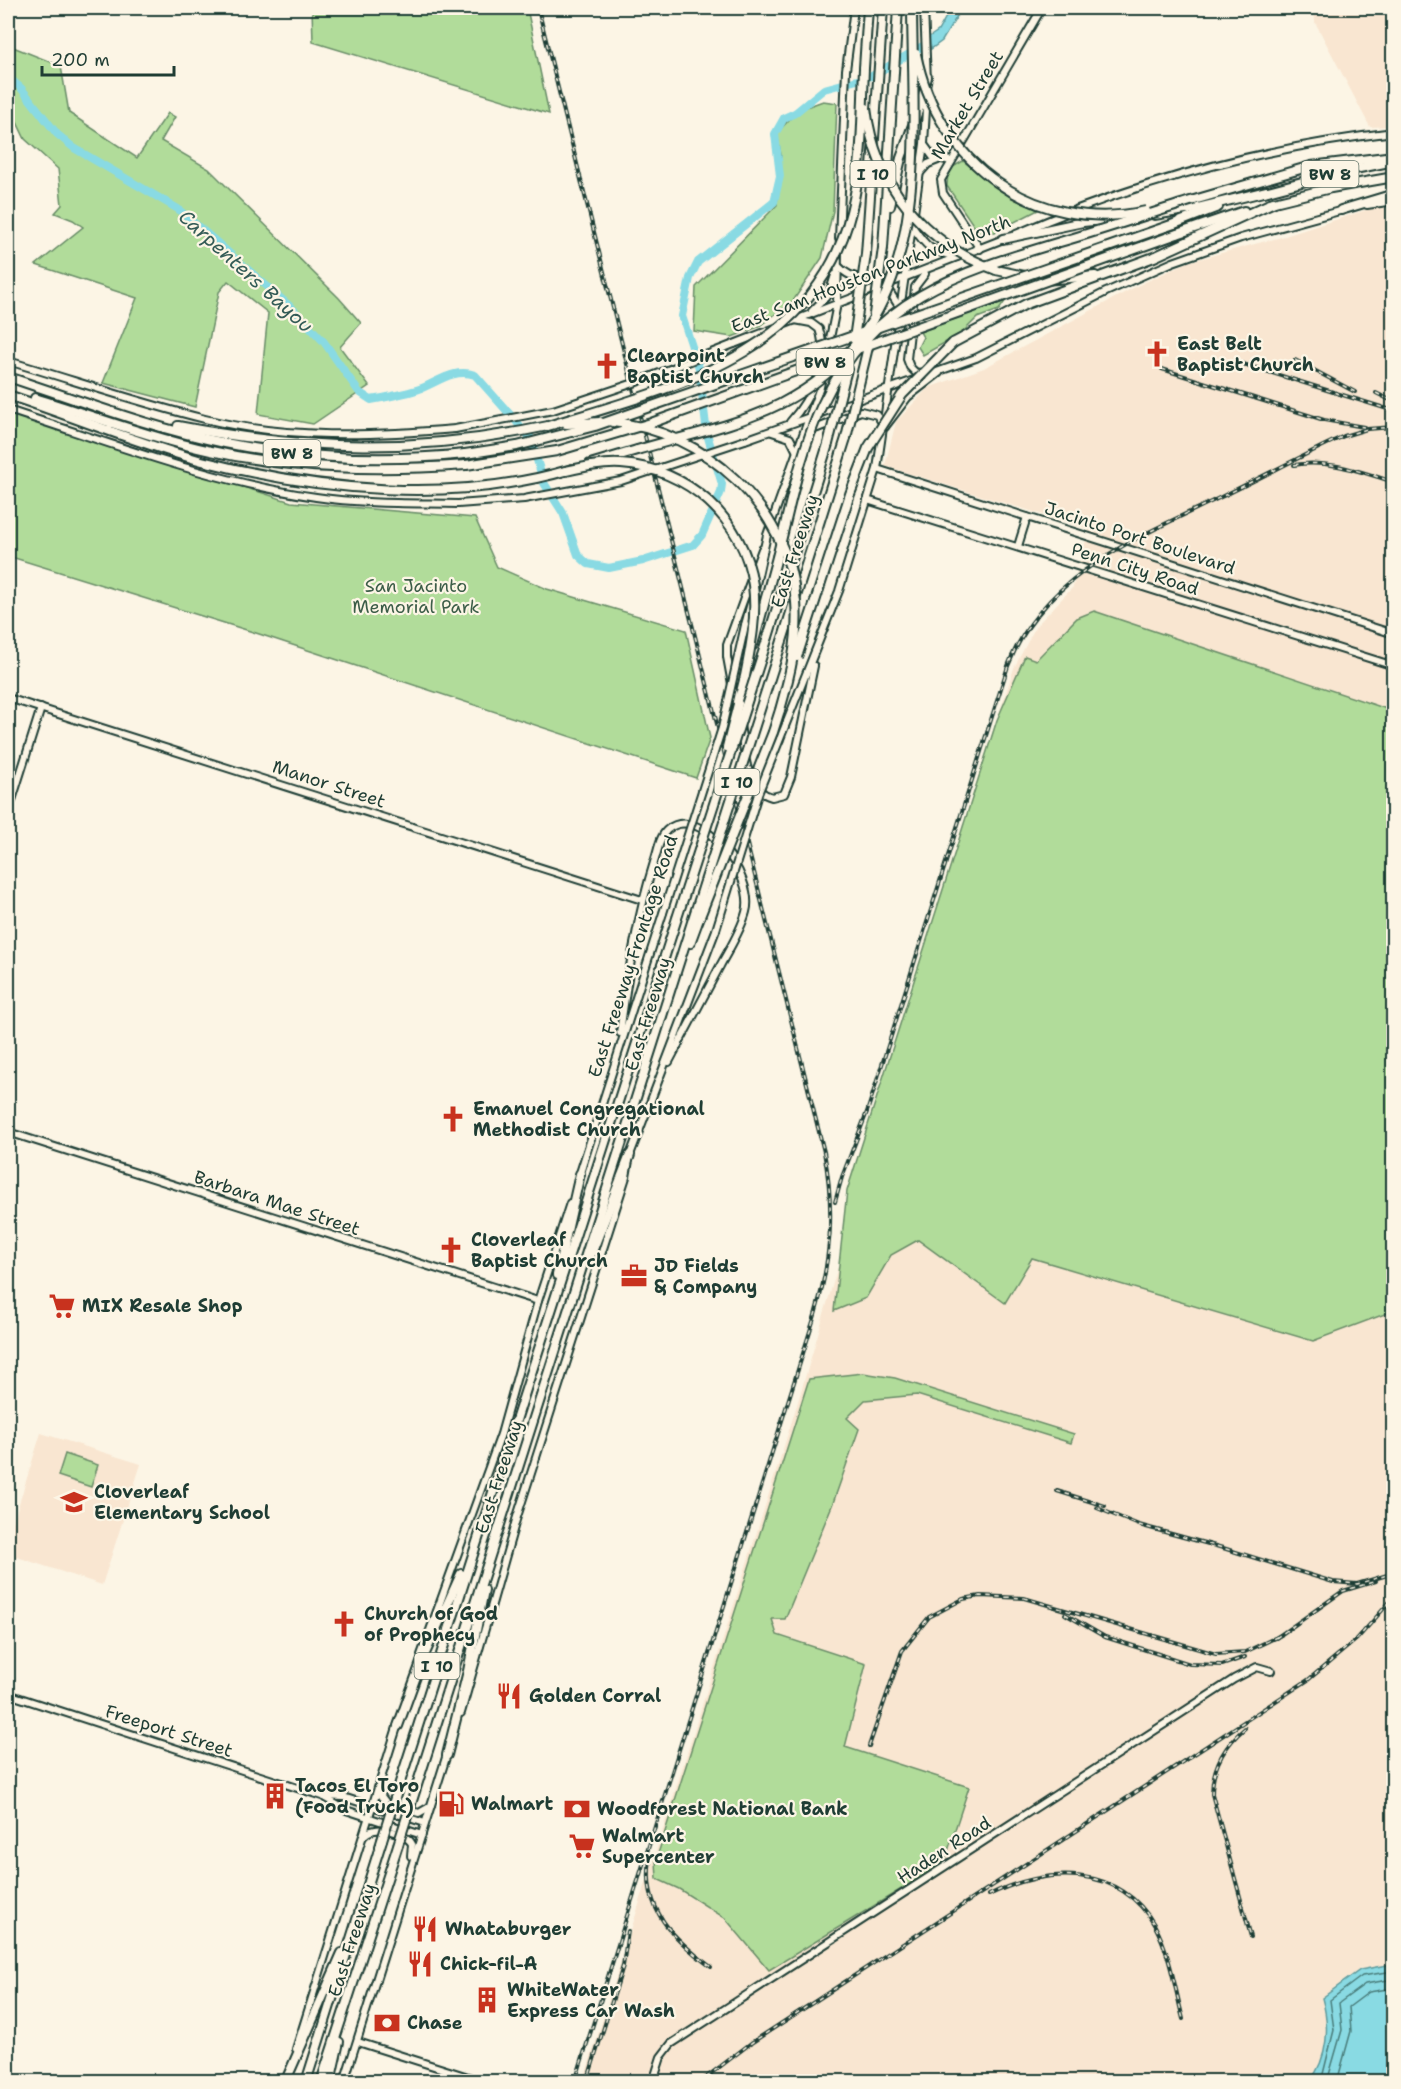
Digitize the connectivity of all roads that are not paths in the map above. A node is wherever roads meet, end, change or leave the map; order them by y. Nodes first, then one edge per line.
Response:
1 (854, 8) edge
2 (868, 8) edge
3 (883, 8) edge
4 (898, 8) edge
5 (924, 8) edge
6 (1042, 8) edge
7 (912, 11) edge
8 (864, 68) junction
9 (927, 77) junction
10 (1394, 132) edge
11 (924, 144) junction
12 (1394, 156) edge
13 (938, 160) junction
14 (951, 161) junction
15 (1394, 161) edge
16 (919, 173) junction
17 (1394, 177) edge
18 (1267, 191) junction
19 (1394, 194) edge
20 (1194, 200) junction
21 (1394, 201) edge
22 (1274, 202) junction
23 (1341, 210) junction
24 (912, 226) junction
25 (884, 231) junction
26 (1003, 239) junction
27 (980, 249) junction
28 (909, 250) junction
29 (957, 257) junction
30 (837, 267) junction
31 (930, 269) junction
32 (1110, 274) junction
33 (905, 279) junction
34 (880, 288) junction
35 (837, 304) junction
36 (900, 309) junction
37 (807, 315) junction
38 (794, 320) junction
39 (8, 361) edge
40 (946, 368) junction
41 (934, 372) junction
42 (8, 377) edge
43 (820, 387) junction
44 (890, 387) junction
45 (8, 390) edge
46 (8, 395) edge
47 (838, 406) junction
48 (8, 410) edge
49 (124, 414) junction
50 (811, 415) junction
51 (790, 422) junction
52 (548, 426) junction
53 (885, 428) junction
54 (768, 431) junction
55 (802, 438) junction
56 (797, 452) junction
57 (877, 469) junction
58 (566, 471) junction
59 (867, 500) junction
60 (1027, 517) junction
61 (764, 543) junction
62 (1018, 546) junction
63 (1394, 634) edge
64 (822, 639) junction
65 (1394, 666) edge
66 (745, 676) junction
67 (8, 698) edge
68 (40, 708) junction
69 (780, 710) junction
70 (713, 804) junction
71 (8, 813) edge
72 (642, 900) junction
73 (695, 923) junction
74 (618, 1047) junction
75 (655, 1089) junction
76 (8, 1132) edge
77 (630, 1155) junction
78 (580, 1174) junction
79 (538, 1301) junction
80 (550, 1310) junction
81 (568, 1312) junction
82 (479, 1534) junction
83 (491, 1554) junction
84 (1271, 1671) dead end
85 (8, 1694) edge
86 (398, 1726) junction
87 (447, 1755) junction
88 (386, 1762) junction
89 (322, 1796) junction
90 (372, 1806) junction
91 (431, 1806) junction
92 (369, 1818) junction
93 (425, 1823) junction
94 (422, 1835) junction
95 (359, 1847) junction
96 (408, 1874) junction
97 (362, 1905) junction
98 (349, 1997) junction
99 (358, 2042) junction
100 (287, 2080) edge
101 (306, 2082) edge
102 (321, 2082) edge
103 (330, 2082) edge
104 (344, 2082) edge
105 (484, 2082) edge
106 (653, 2082) edge

1 - 30 main road, East Freeway Frontage Road
2 - 8 highway
3 - 70 highway, East Freeway / I 10, bridge
4 - 25 highway, East Freeway / I 10
5 - 9 main road
6 - 14 main road, Market Street
7 - 20 highway, bridge
7 - 58 highway, bridge
8 - 32 highway, bridge
8 - 52 highway, bridge
9 - 11 main road
9 - 25 highway
10 - 26 main road, East Sam Houston Parkway North / BW 8
11 - 13 main road
11 - 16 main road
12 - 20 highway
13 - 14 main road
13 - 16 main road
14 - 27 main road, Market Street
15 - 18 highway, BW 8
16 - 24 main road
17 - 22 highway, BW 8
18 - 26 highway
18 - 49 highway, BW 8, bridge
19 - 23 highway
20 - 66 highway, bridge
21 - 23 main road, BW 8
22 - 32 highway
22 - 45 highway, BW 8, bridge
23 - 40 main road, BW 8
24 - 28 main road
24 - 29 main road
25 - 73 highway, East Freeway / I 10, bridge
26 - 27 main road, East Sam Houston Parkway North / BW 8
27 - 29 main road, East Sam Houston Parkway North / BW 8
28 - 30 main road
28 - 33 main road
29 - 31 main road, East Sam Houston Parkway North / BW 8
30 - 35 main road, East Freeway Frontage Road
30 - 37 main road
31 - 33 main road, East Sam Houston Parkway North / BW 8
31 - 41 main road
32 - 69 highway, bridge
33 - 34 main road, East Sam Houston Parkway North / BW 8
33 - 36 main road
34 - 35 main road, East Sam Houston Parkway North / BW 8
34 - 36 main road
35 - 37 main road, East Sam Houston Parkway North / BW 8
35 - 43 main road, East Freeway Frontage Road
36 - 44 main road
37 - 38 main road, East Sam Houston Parkway North / BW 8
38 - 39 main road, East Sam Houston Parkway North / BW 8, bridge
38 - 51 main road
40 - 41 main road, BW 8
40 - 53 main road
41 - 44 main road, BW 8
42 - 49 highway, BW 8
43 - 47 main road
43 - 50 main road, East Freeway Frontage Road
44 - 47 main road, BW 8
44 - 53 main road
46 - 58 highway
47 - 50 main road, BW 8
48 - 54 main road, BW 8, bridge
49 - 52 highway
50 - 51 main road, BW 8
50 - 55 main road, East Freeway Frontage Road
51 - 54 main road, BW 8
52 - 69 highway, bridge
53 - 55 main road
53 - 57 main road
54 - 56 main road
55 - 56 main road, East Freeway Frontage Road
56 - 61 main road, East Freeway Frontage Road
57 - 59 main road
57 - 60 main road, Jacinto Port Boulevard
58 - 66 highway, bridge
59 - 62 main road, Penn City Road
59 - 64 main road
60 - 62 main road
60 - 63 main road, Jacinto Port Boulevard
61 - 64 main road
61 - 74 main road, East Freeway Frontage Road, bridge
62 - 65 main road, Penn City Road
64 - 75 main road, bridge
66 - 70 highway, bridge
67 - 68 main road, Manor Street
68 - 71 main road
68 - 72 main road, Manor Street
69 - 73 highway, bridge
70 - 80 highway, East Freeway / I 10, bridge
72 - 74 main road
72 - 75 main road
73 - 81 highway, East Freeway / I 10
74 - 78 main road, East Freeway Frontage Road
75 - 77 main road
76 - 79 main road, Barbara Mae Street
77 - 81 highway
77 - 87 main road
78 - 79 main road, East Freeway Frontage Road
78 - 80 highway
79 - 86 main road, East Freeway Frontage Road
80 - 82 highway, East Freeway / I 10
81 - 83 highway, East Freeway / I 10
82 - 86 highway
82 - 97 highway, East Freeway / I 10, bridge
83 - 87 highway
83 - 98 highway, East Freeway / I 10, bridge
84 - 106 main road, Haden Road
85 - 89 main road, Freeport Street
86 - 88 main road, East Freeway Frontage Road
87 - 91 main road
88 - 90 main road, East Freeway Frontage Road
88 - 91 main road
89 - 90 main road, Freeport Street
89 - 92 main road, Freeport Street
90 - 92 main road, East Freeway Frontage Road
90 - 93 main road, Freeport Street
91 - 93 main road
92 - 94 main road, Freeport Street
92 - 95 main road, East Freeway Frontage Road
93 - 94 main road
94 - 96 main road
95 - 96 main road
95 - 100 main road, East Freeway Frontage Road
96 - 99 main road
97 - 100 highway
97 - 101 highway, East Freeway / I 10
98 - 102 highway, East Freeway / I 10
98 - 103 highway
99 - 104 main road
99 - 105 main road

